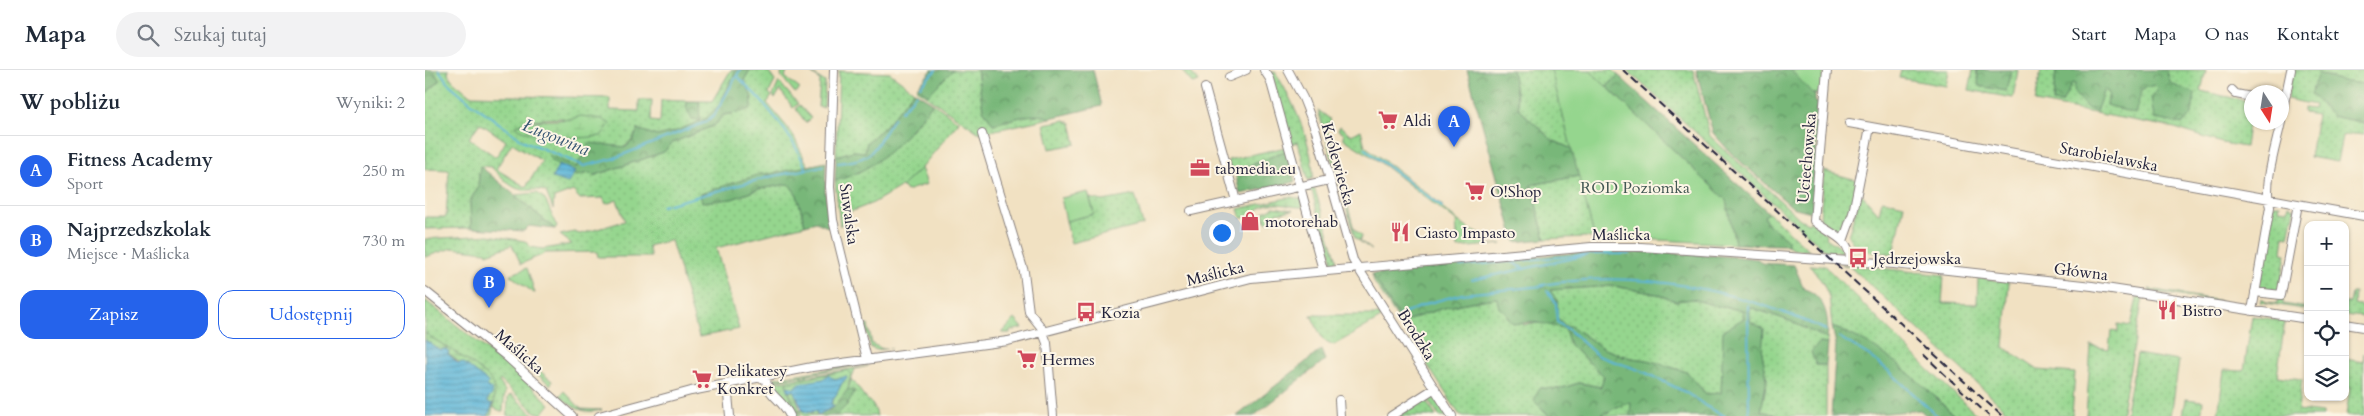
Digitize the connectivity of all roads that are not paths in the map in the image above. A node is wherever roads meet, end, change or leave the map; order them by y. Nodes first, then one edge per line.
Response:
1 (834, 70) edge
2 (1246, 70) edge
3 (1264, 70) edge
4 (1288, 70) edge
5 (1827, 70) edge
6 (2291, 70) edge
7 (1229, 77) dead end
8 (2287, 85) edge
9 (1205, 88) dead end
10 (2232, 90) dead end
11 (2244, 96) edge
12 (1849, 123) dead end
13 (1870, 127) junction
14 (2280, 130) edge
15 (982, 134) dead end
16 (1329, 180) junction
17 (1301, 189) junction
18 (2267, 199) junction
19 (1236, 201) junction
20 (2298, 204) junction
21 (1191, 211) dead end
22 (2364, 216) edge
23 (1843, 241) junction
24 (1850, 261) junction
25 (1357, 267) junction
26 (1323, 270) junction
27 (425, 291) edge
28 (2255, 292) junction
29 (2252, 311) junction
30 (2304, 318) edge
31 (2349, 325) edge
32 (2364, 327) edge
33 (1044, 332) junction
34 (867, 359) junction
35 (765, 376) junction
36 (727, 384) junction
37 (1435, 388) junction
38 (1339, 400) dead end
39 (572, 416) edge
40 (599, 416) edge
41 (730, 416) edge
42 (790, 416) edge
43 (1053, 416) edge
44 (1340, 416) edge
45 (1391, 416) edge
46 (1452, 416) edge

1 - 34 street, Suwalska
2 - 7 street
3 - 17 street
4 - 16 street, Królewiecka
5 - 23 street, Uciechowska
6 - 8 street
9 - 19 street
10 - 11 street
12 - 13 street, Starobielawska
13 - 18 street, Starobielawska
13 - 23 street
14 - 18 street
15 - 33 street
16 - 17 street
16 - 25 street, Królewiecka
17 - 19 street
17 - 26 street
18 - 20 street, Starobielawska
18 - 28 street
19 - 21 street
20 - 22 street, Starobielawska
20 - 28 street
23 - 24 street
24 - 25 street, Maślicka
24 - 29 street, Główna
25 - 26 street, Maślicka
25 - 37 street, Brodzka
26 - 33 street, Maślicka
27 - 39 street, Maślicka
28 - 29 street
29 - 30 street, Główna
31 - 32 street
33 - 34 street, Maślicka
33 - 43 street
34 - 35 street, Maślicka
35 - 36 street, Maślicka
35 - 42 street
36 - 40 street, Maślicka
36 - 41 street
37 - 45 street
37 - 46 street, Brodzka
38 - 44 street

